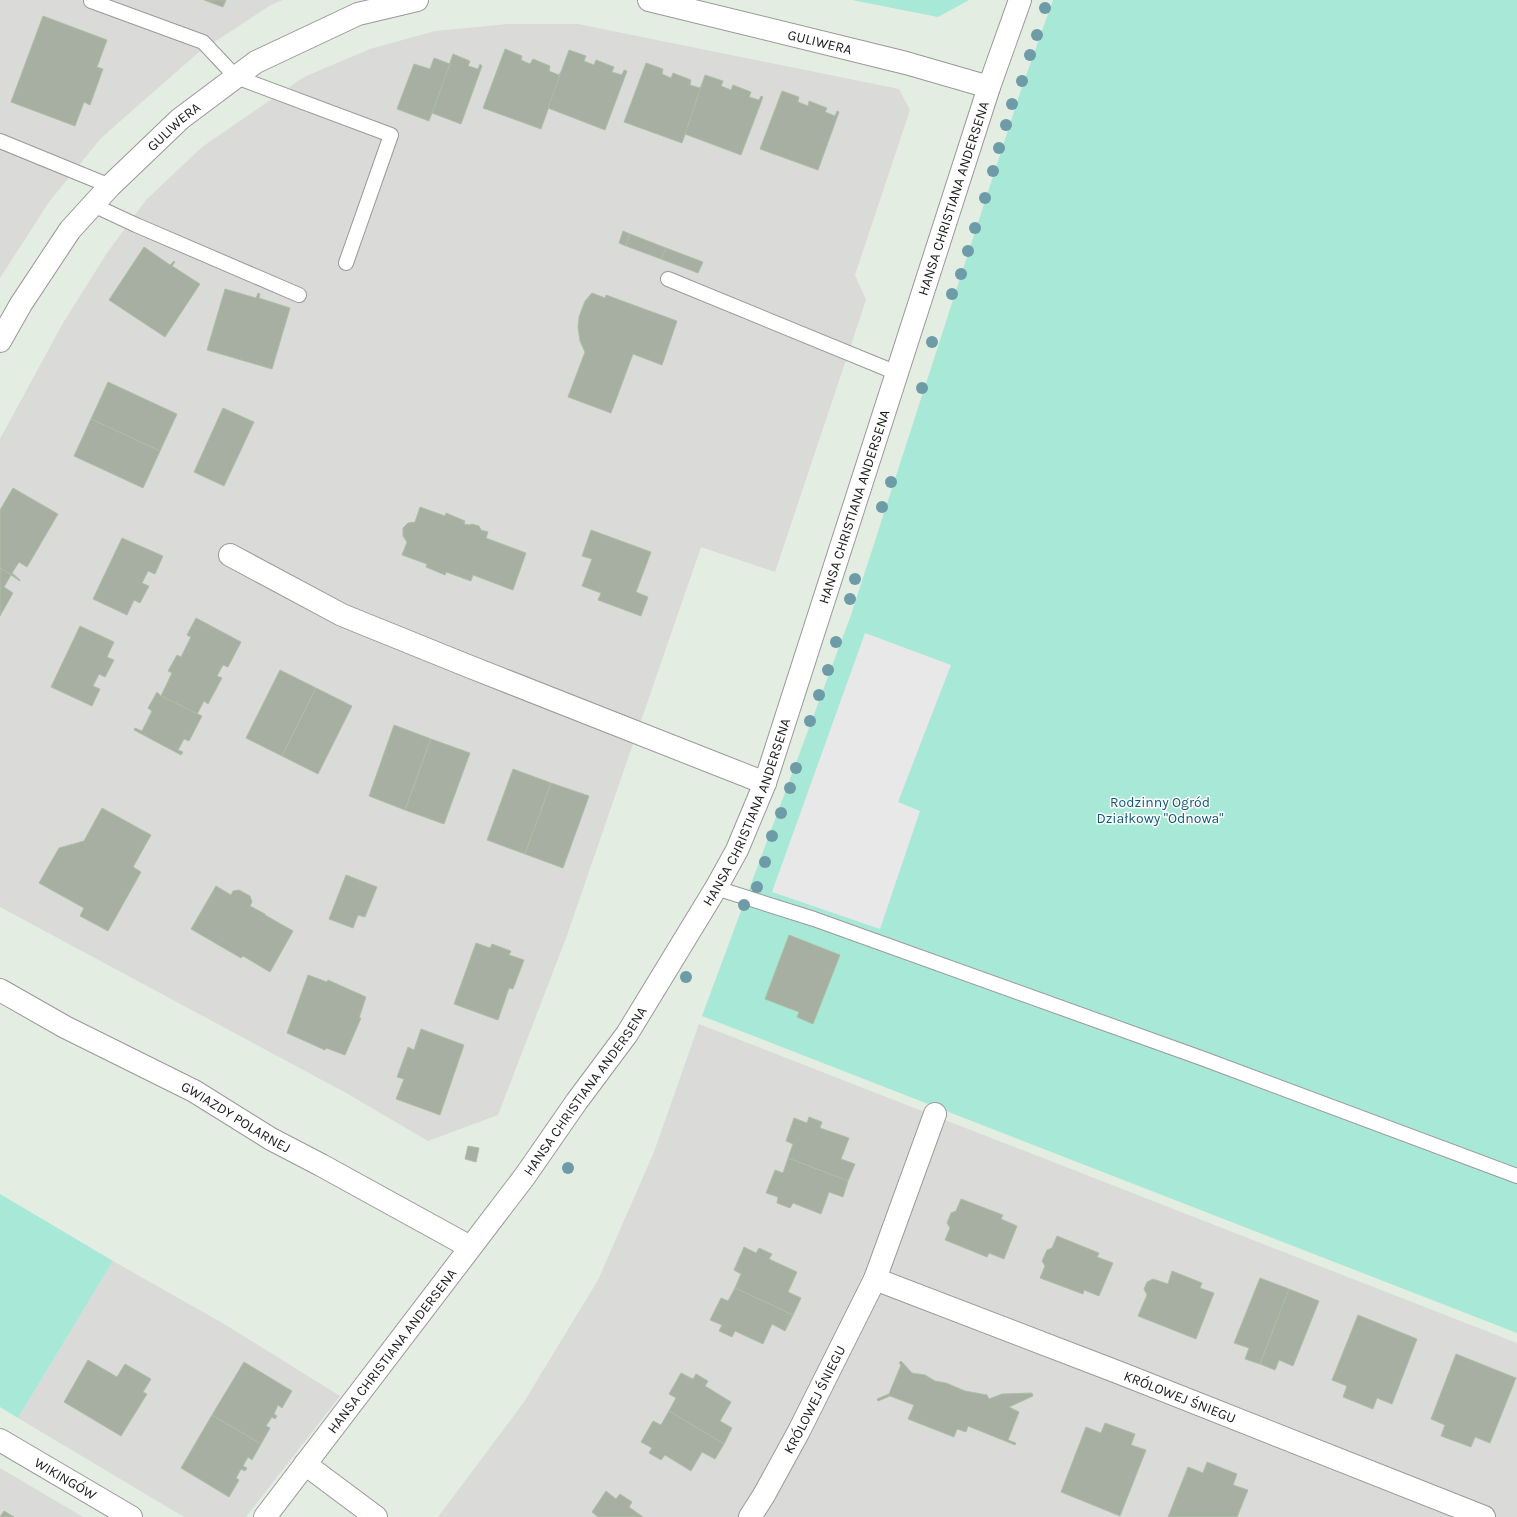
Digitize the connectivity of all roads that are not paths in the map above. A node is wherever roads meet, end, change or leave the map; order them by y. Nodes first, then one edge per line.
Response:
1 (417, 0) edge
2 (649, 0) edge
3 (1020, 0) edge
4 (91, 1) dead end
5 (236, 77) junction
6 (989, 87) junction
7 (0, 141) edge
8 (110, 186) junction
9 (92, 205) junction
10 (346, 263) dead end
11 (668, 279) dead end
12 (299, 295) dead end
13 (0, 342) edge
14 (897, 373) junction
15 (230, 555) dead end
16 (765, 783) junction
17 (716, 888) junction
18 (0, 990) edge
19 (935, 1114) dead end
20 (1517, 1176) edge
21 (470, 1247) junction
22 (875, 1279) junction
23 (0, 1440) edge
24 (305, 1464) junction
25 (131, 1517) edge
26 (265, 1517) edge
27 (376, 1517) edge
28 (750, 1517) edge
29 (1484, 1517) edge

1 - 5 street, GULIWERA
2 - 6 street, GULIWERA
3 - 6 street, HANSA CHRISTIANA ANDERSENA
4 - 5 lane
5 - 8 street, GULIWERA
5 - 10 lane
6 - 14 street, HANSA CHRISTIANA ANDERSENA
7 - 8 lane
8 - 9 street, GULIWERA
9 - 12 lane
9 - 13 street, GULIWERA
11 - 14 lane
14 - 16 street, HANSA CHRISTIANA ANDERSENA
15 - 16 street
16 - 17 street, HANSA CHRISTIANA ANDERSENA
17 - 20 lane
17 - 21 street, HANSA CHRISTIANA ANDERSENA
18 - 21 street, GWIAZDY POLARNEJ
19 - 22 street, KRÓLOWEJ ŚNIEGU
21 - 24 street, HANSA CHRISTIANA ANDERSENA
22 - 28 street, KRÓLOWEJ ŚNIEGU
22 - 29 street, KRÓLOWEJ ŚNIEGU
23 - 25 street, WIKINGÓW
24 - 26 street, HANSA CHRISTIANA ANDERSENA
24 - 27 street

